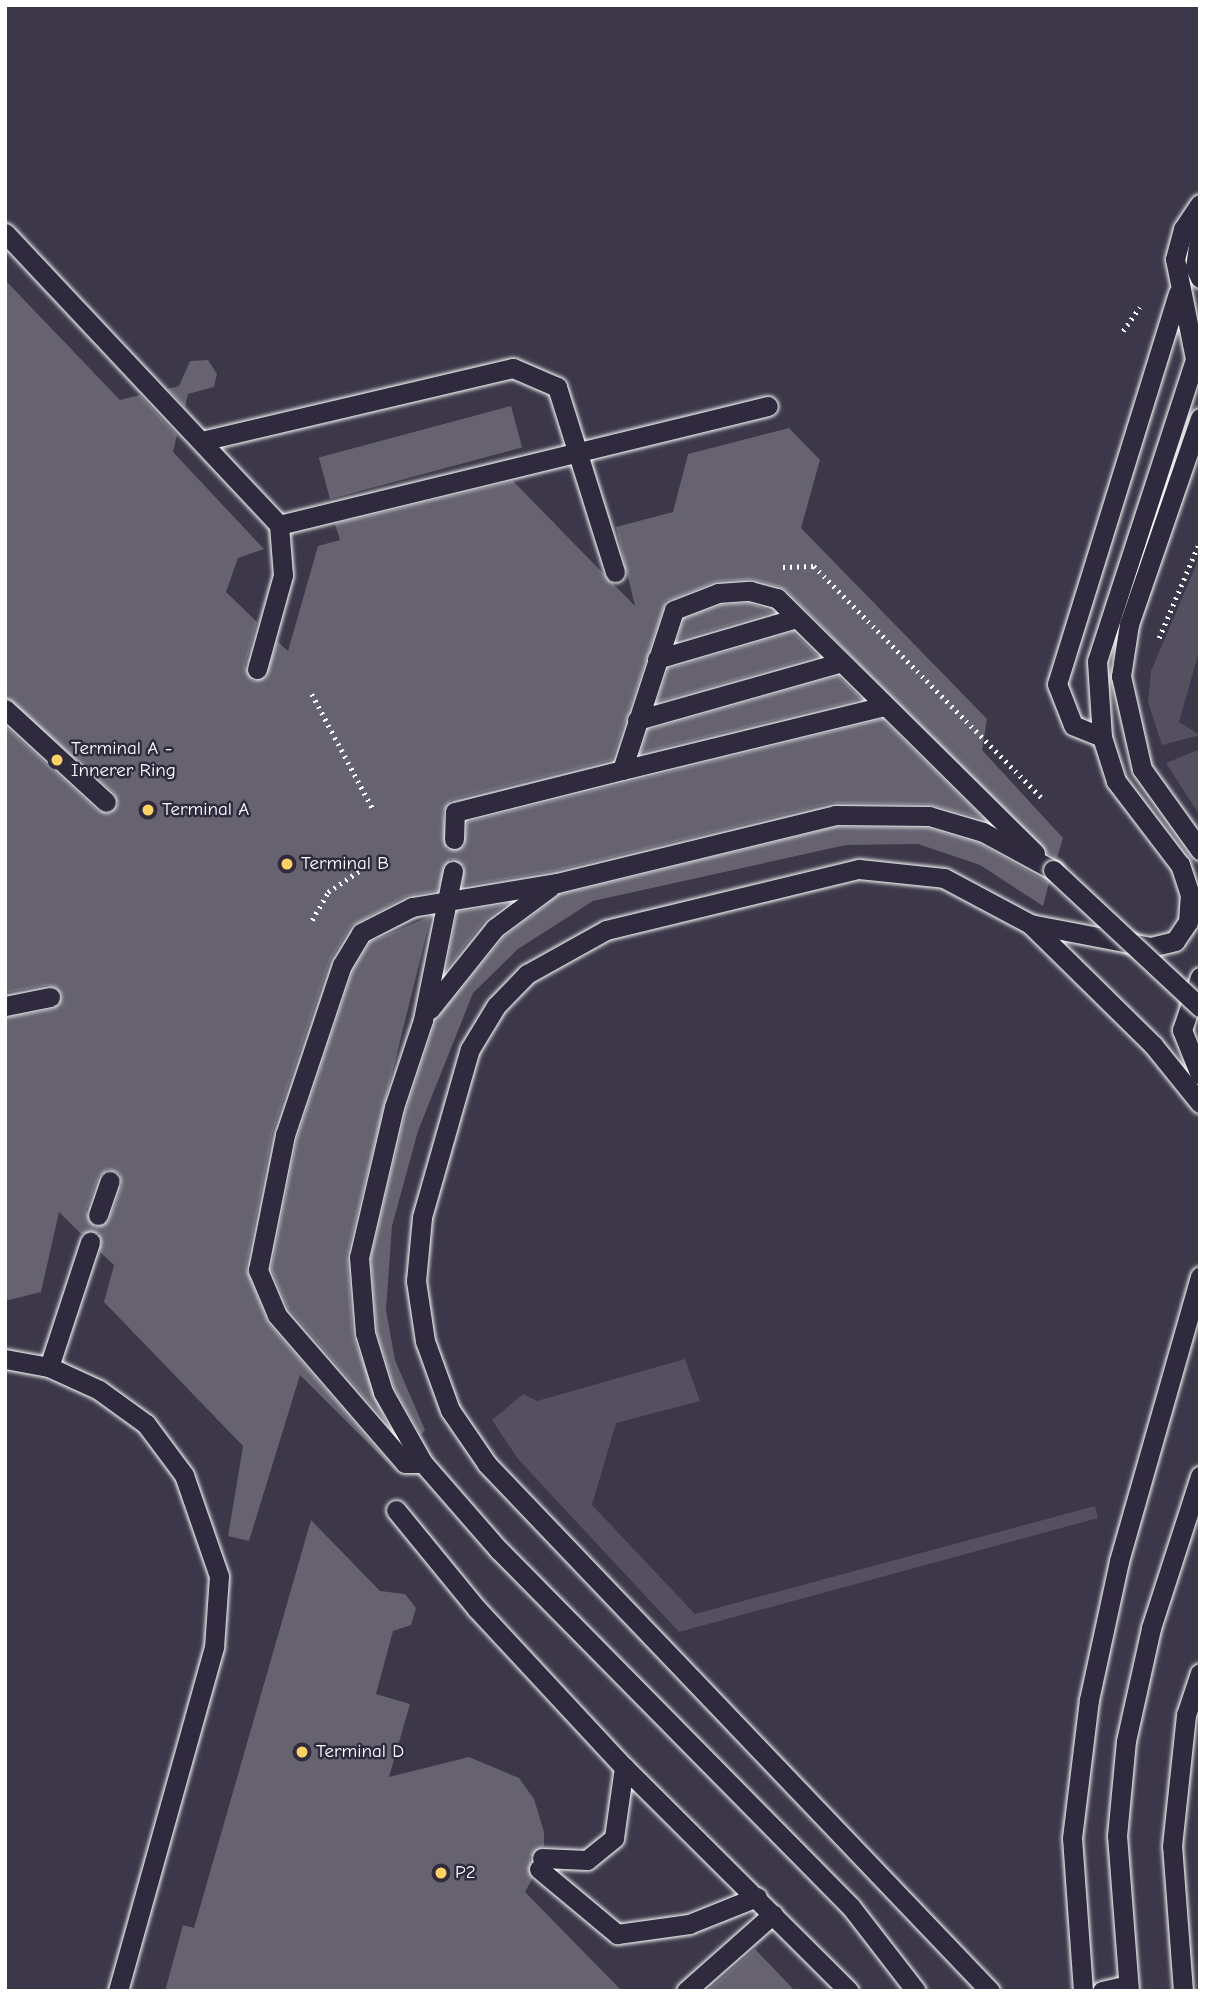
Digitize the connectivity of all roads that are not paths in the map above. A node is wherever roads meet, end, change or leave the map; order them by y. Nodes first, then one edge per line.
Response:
1 (1200, 204) edge
2 (1200, 232) edge
3 (5, 233) edge
4 (1200, 278) edge
5 (1178, 293) junction
6 (768, 406) dead end
7 (1200, 418) edge
8 (206, 440) junction
9 (578, 454) junction
10 (279, 525) junction
11 (615, 572) dead end
12 (796, 618) junction
13 (657, 659) junction
14 (838, 663) junction
15 (257, 669) dead end
16 (881, 707) junction
17 (5, 709) edge
18 (637, 720) junction
19 (1102, 737) junction
20 (622, 770) junction
21 (106, 802) dead end
22 (454, 839) dead end
23 (1200, 850) edge
24 (1053, 870) junction
25 (453, 871) dead end
26 (557, 883) junction
27 (452, 898) junction
28 (1030, 924) junction
29 (1200, 977) edge
30 (50, 998) dead end
31 (5, 1006) edge
32 (1200, 1007) edge
33 (423, 1020) junction
34 (1200, 1075) edge
35 (1200, 1103) edge
36 (110, 1181) dead end
37 (98, 1215) dead end
38 (90, 1242) dead end
39 (1200, 1276) edge
40 (5, 1359) edge
41 (49, 1367) junction
42 (423, 1463) junction
43 (1200, 1476) edge
44 (396, 1510) dead end
45 (1200, 1673) edge
46 (624, 1767) junction
47 (757, 1897) junction
48 (773, 1914) junction
49 (987, 1986) edge
50 (1128, 1988) edge
51 (118, 1991) edge
52 (686, 1991) edge
53 (849, 1991) edge
54 (916, 1991) edge
55 (1006, 1991) edge
56 (1083, 1991) edge
57 (1102, 1991) edge
58 (1184, 1991) edge

1 - 5 lane
2 - 4 lane
3 - 8 lane
5 - 19 lane
5 - 19 lane
6 - 9 lane
7 - 23 lane
8 - 9 lane
8 - 10 lane
9 - 10 lane
9 - 11 lane
10 - 15 lane
12 - 13 lane
12 - 13 lane
12 - 14 lane
13 - 18 lane
14 - 16 lane
14 - 18 lane
16 - 20 lane
16 - 24 lane
17 - 21 lane
18 - 20 lane
19 - 28 lane
20 - 22 lane
24 - 26 lane
24 - 32 lane, bridge
25 - 27 lane
26 - 27 lane
26 - 33 lane
27 - 33 lane
27 - 42 lane
28 - 35 lane
28 - 49 lane
29 - 34 lane
30 - 31 lane
33 - 42 lane
36 - 37 lane
38 - 41 lane
39 - 56 lane
40 - 41 lane
41 - 51 lane
42 - 54 lane
43 - 50 lane
44 - 46 lane
45 - 58 lane
46 - 47 lane
46 - 47 lane
47 - 48 lane
48 - 52 lane
48 - 53 lane
49 - 55 lane
50 - 57 lane

